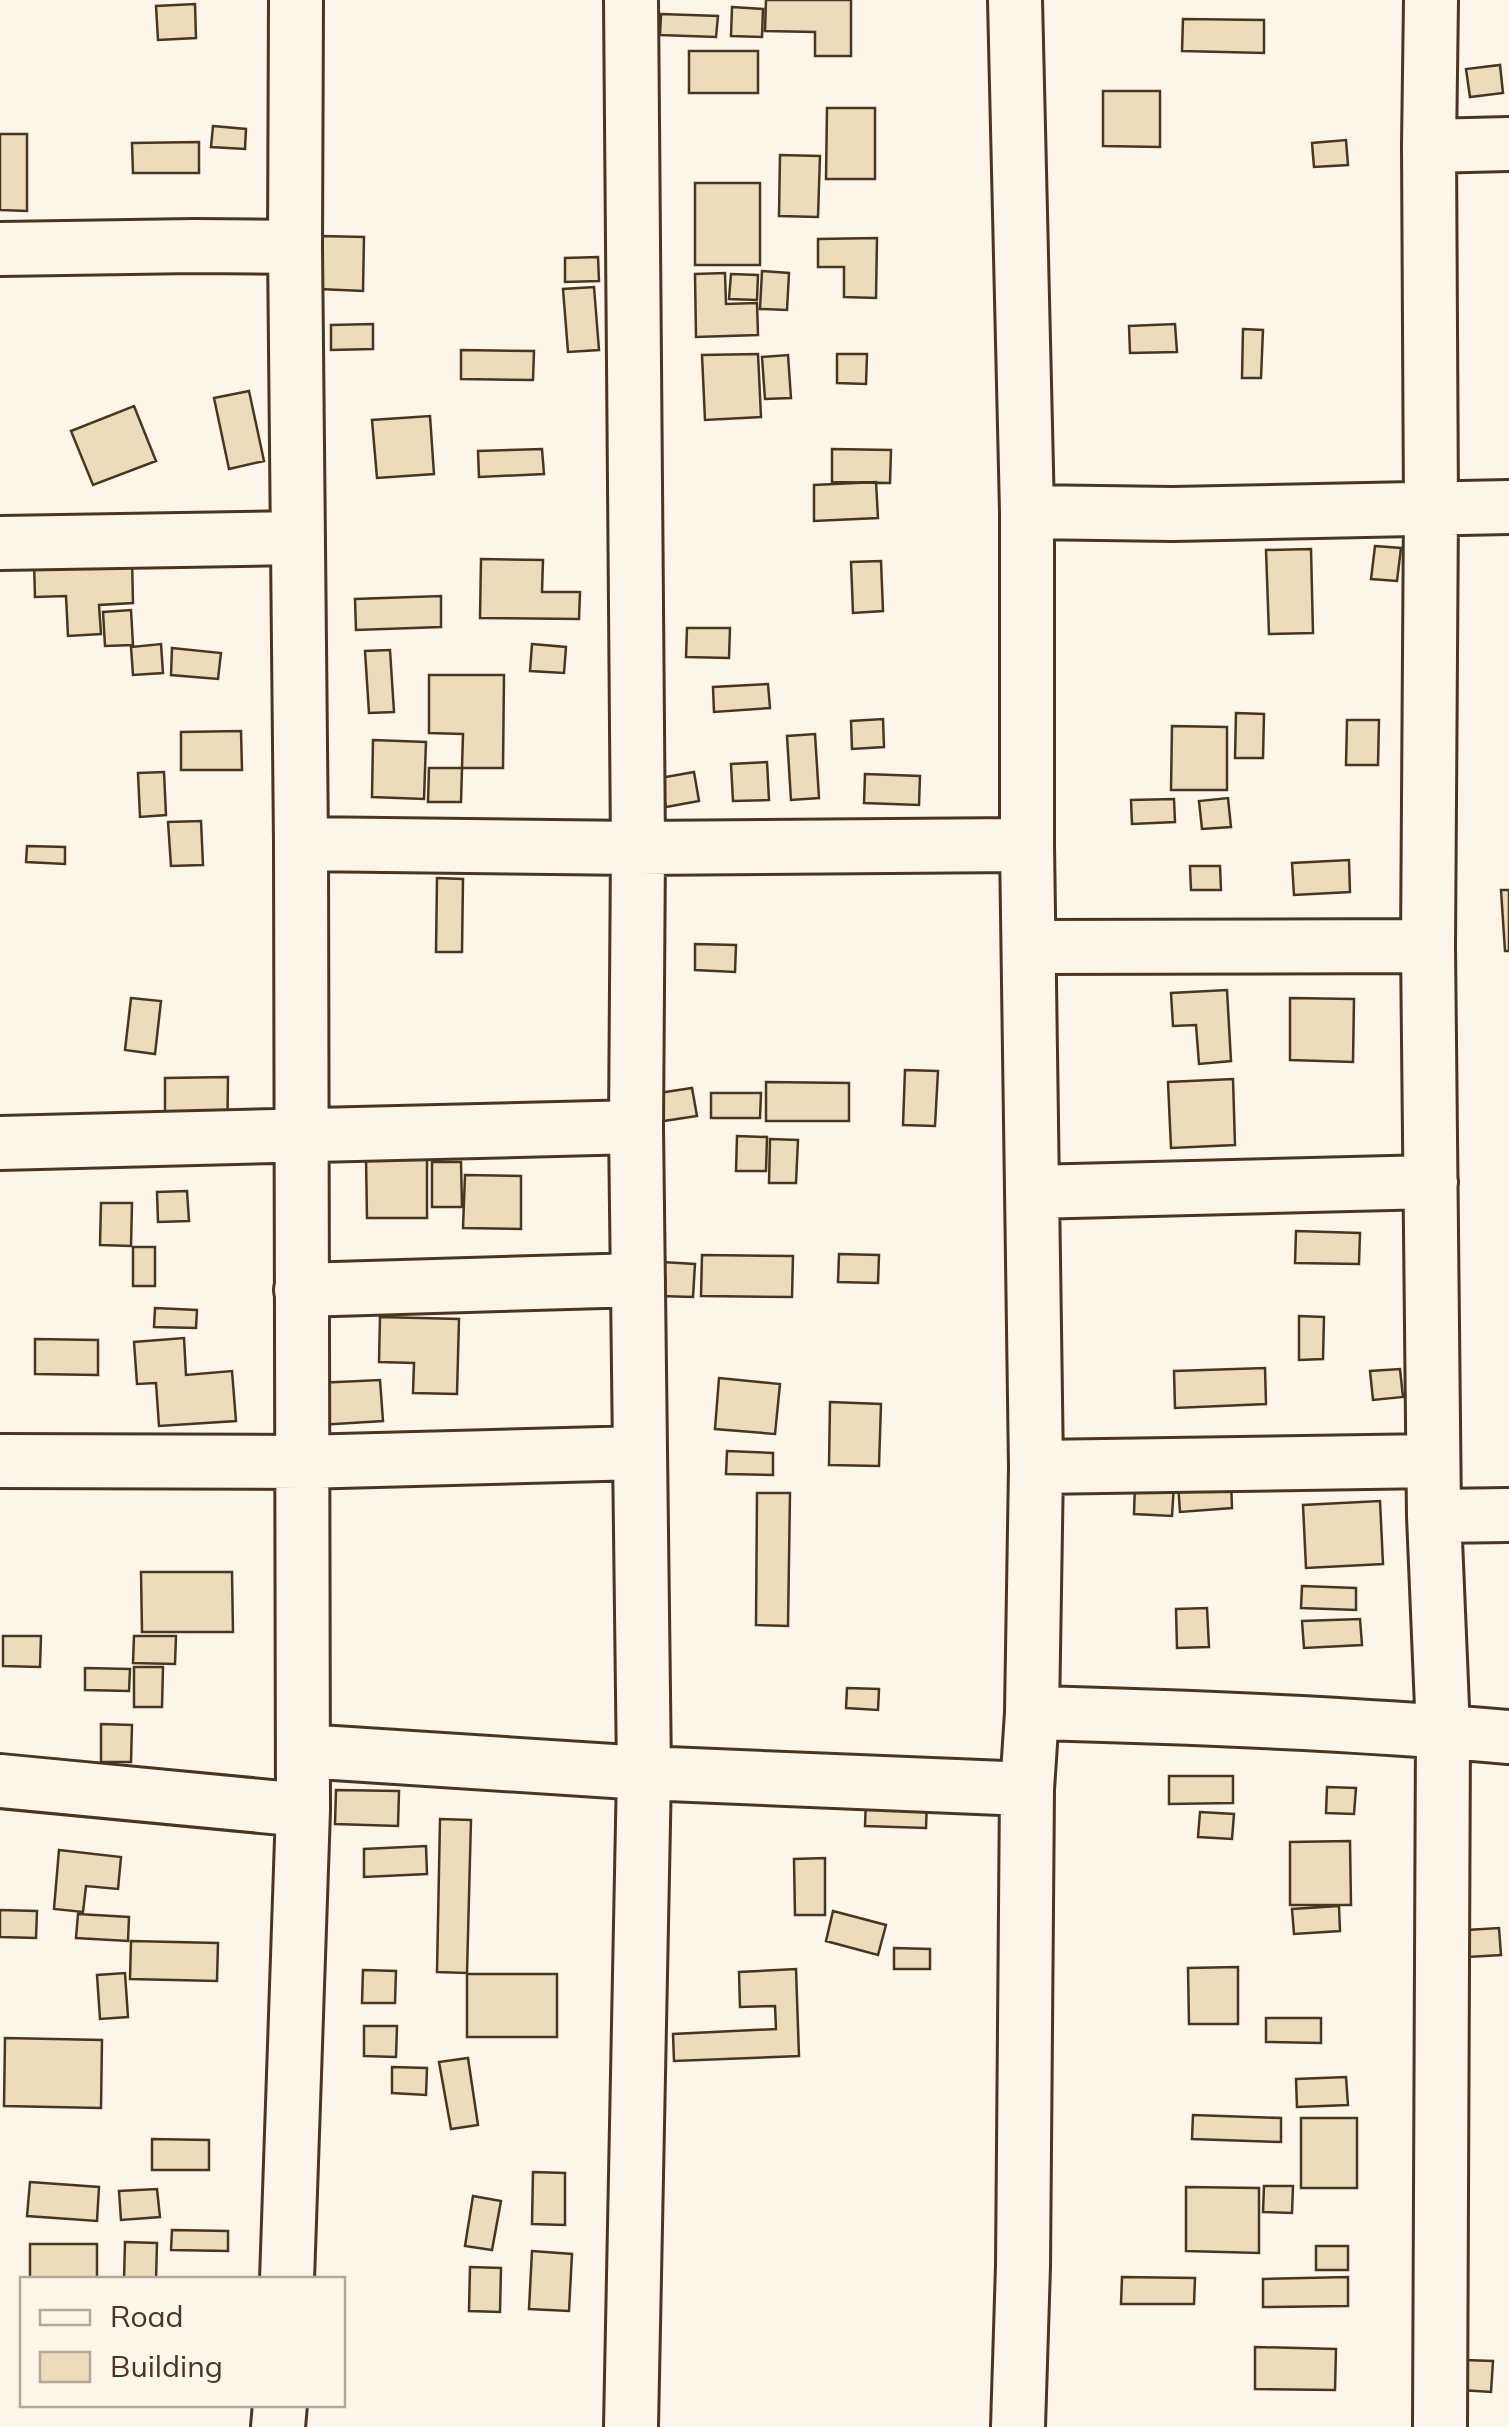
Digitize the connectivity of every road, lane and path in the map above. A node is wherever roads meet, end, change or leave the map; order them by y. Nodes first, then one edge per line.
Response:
1 (296, 0) edge
2 (631, 0) edge
3 (1015, 0) edge
4 (1430, 0) edge
5 (1509, 144) edge
6 (1429, 146) junction
7 (295, 247) junction
8 (0, 249) edge
9 (1509, 507) edge
10 (1431, 508) junction
11 (1027, 512) junction
12 (298, 538) junction
13 (0, 543) edge
14 (300, 844) junction
15 (1027, 844) junction
16 (638, 848) junction
17 (1428, 946) junction
18 (1029, 947) junction
19 (636, 1127) junction
20 (301, 1136) junction
21 (0, 1143) edge
22 (1431, 1182) junction
23 (1032, 1192) junction
24 (638, 1280) junction
25 (301, 1290) junction
26 (640, 1452) junction
27 (0, 1461) edge
28 (1433, 1461) junction
29 (301, 1462) junction
30 (1036, 1467) junction
31 (1509, 1515) edge
32 (1434, 1516) junction
33 (1032, 1712) junction
34 (1443, 1731) junction
35 (1509, 1737) edge
36 (303, 1751) junction
37 (644, 1772) junction
38 (0, 1780) edge
39 (1027, 1789) junction
40 (303, 1810) junction
41 (287, 2277) edge
42 (631, 2427) edge
43 (1018, 2427) edge
44 (1440, 2427) edge

1 - 7 street
2 - 16 street
3 - 11 street
4 - 6 street
5 - 6 street
6 - 10 street
7 - 8 street
7 - 12 street
9 - 10 street
10 - 11 street
10 - 17 street
11 - 15 street
12 - 13 street
12 - 14 street
14 - 16 street
14 - 20 street
15 - 16 street
15 - 18 street
16 - 19 street
17 - 18 street
17 - 22 street
18 - 23 street
19 - 20 street
19 - 24 street
20 - 21 street
20 - 25 street
22 - 23 street
22 - 28 street
23 - 30 street
24 - 25 street
24 - 26 street
25 - 29 street
26 - 29 street
26 - 37 street
27 - 29 street
28 - 30 street
28 - 32 street
29 - 36 street
30 - 33 street
31 - 32 street
32 - 34 street
33 - 34 street
33 - 39 street
34 - 35 street
34 - 44 street
36 - 37 street
36 - 40 street
37 - 39 street
37 - 42 street
38 - 40 street
39 - 43 street
40 - 41 street

